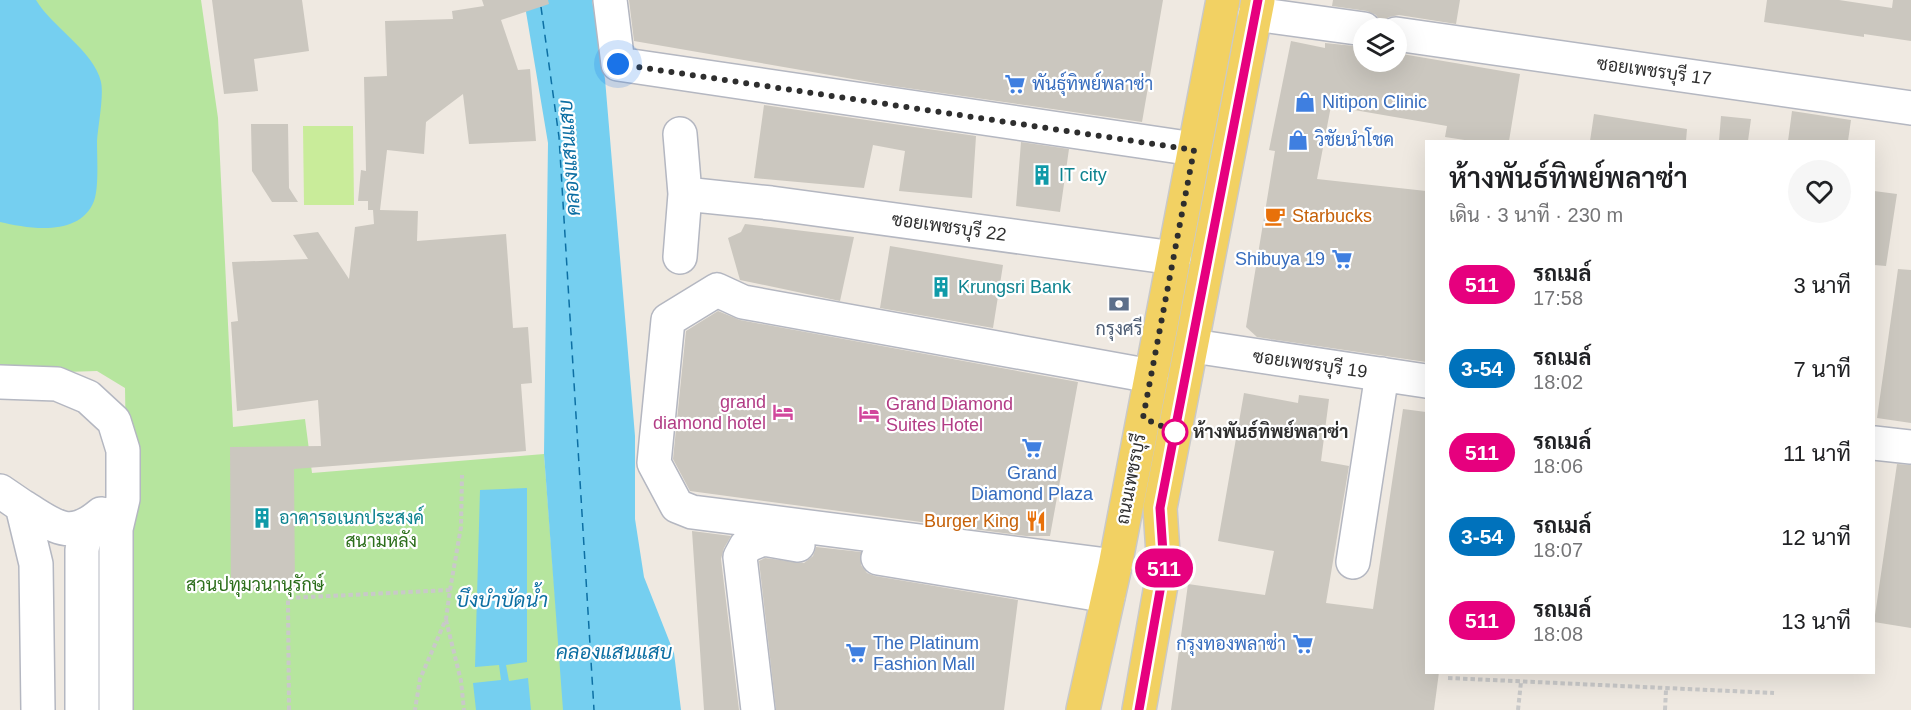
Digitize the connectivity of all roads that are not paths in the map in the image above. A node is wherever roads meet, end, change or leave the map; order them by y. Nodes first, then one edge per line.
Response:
1 (610, 0) edge
2 (1223, 0) edge
3 (1257, 7) edge
4 (1353, 27) edge
5 (1407, 36) edge
6 (1911, 108) edge
7 (680, 134) dead end
8 (1194, 150) junction
9 (686, 194) junction
10 (680, 257) dead end
11 (1165, 257) junction
12 (1193, 346) junction
13 (1382, 374) junction
14 (1151, 376) junction
15 (1425, 381) edge
16 (0, 382) edge
17 (0, 401) edge
18 (1875, 443) edge
19 (1911, 447) edge
20 (11, 499) edge
21 (88, 529) junction
22 (1353, 562) dead end
23 (1111, 581) junction
24 (38, 710) edge
25 (68, 710) edge
26 (82, 710) edge
27 (116, 710) edge
28 (758, 710) edge
29 (1083, 710) edge
30 (1139, 710) edge

1 - 8 street
2 - 8 main road, ถนนเพชรบุรี
3 - 4 street
3 - 12 main road, ถนนเพชรบุรี
5 - 6 street, ซอยเพชรบุรี 17
7 - 9 street
8 - 11 main road, ถนนเพชรบุรี
9 - 10 street
9 - 11 street, ซอยเพชรบุรี 22
11 - 14 main road, ถนนเพชรบุรี
12 - 13 street, ซอยเพชรบุรี 19
12 - 30 main road, ถนนเพชรบุรี
13 - 15 street, ซอยเพชรบุรี 19
13 - 22 street
14 - 23 main road, ถนนเพชรบุรี
14 - 23 street
16 - 21 street
17 - 21 street
18 - 19 street
20 - 21 street
20 - 24 street
21 - 25 street
21 - 26 street
21 - 27 street
23 - 28 street
23 - 29 main road, ถนนเพชรบุรี

